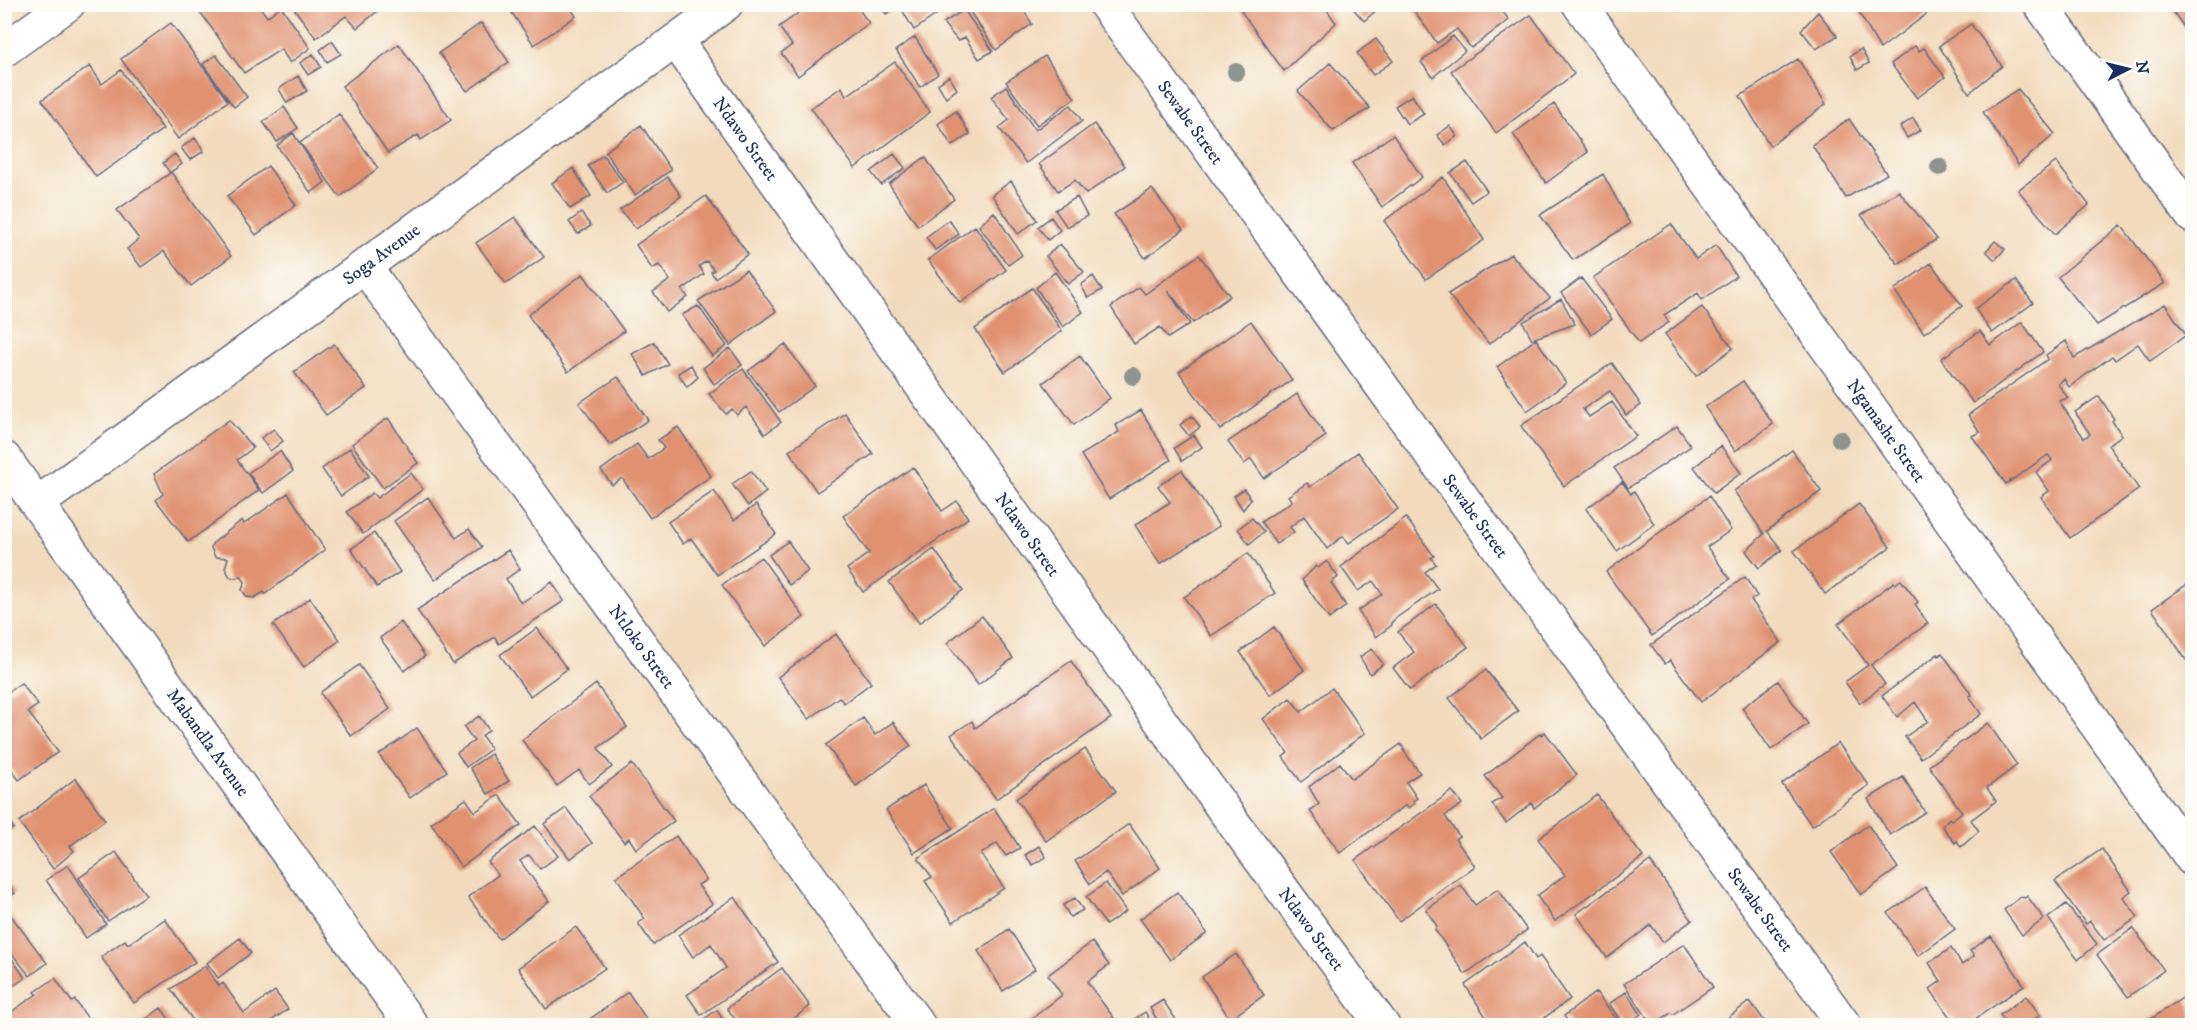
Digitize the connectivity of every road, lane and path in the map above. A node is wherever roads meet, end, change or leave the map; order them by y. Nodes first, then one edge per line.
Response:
1 (68, 4) edge
2 (726, 4) edge
3 (1105, 4) edge
4 (1579, 4) edge
5 (2040, 4) edge
6 (676, 41) junction
7 (4, 50) edge
8 (2193, 216) edge
9 (365, 267) junction
10 (4, 458) edge
11 (38, 503) junction
12 (2193, 859) edge
13 (412, 1026) edge
14 (919, 1026) edge
15 (1383, 1026) edge
16 (1845, 1026) edge

1 - 7 street
2 - 6 street, Soga Avenue
3 - 16 street, Sewabe Street
4 - 12 street, Ngamashe Street
5 - 8 street
6 - 9 street, Soga Avenue
6 - 15 street, Ndawo Street
9 - 11 street, Soga Avenue
9 - 14 street, Ntloko Street
10 - 11 street, Mabandla Avenue
11 - 13 street, Mabandla Avenue

